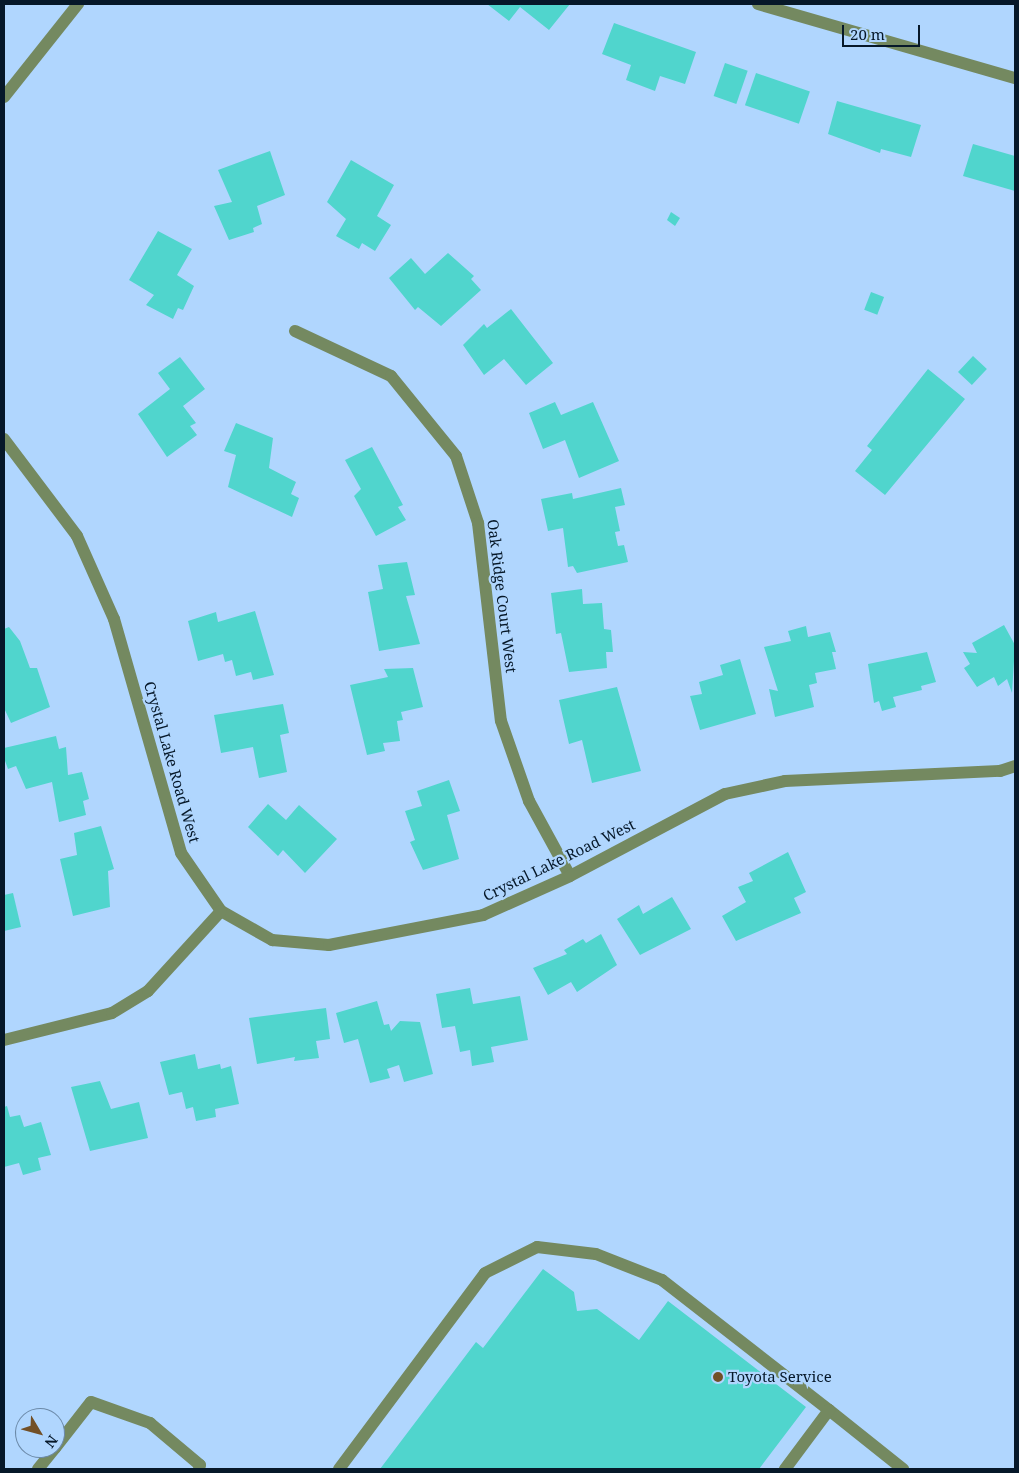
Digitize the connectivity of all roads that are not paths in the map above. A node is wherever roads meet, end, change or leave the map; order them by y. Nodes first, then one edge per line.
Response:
1 (78, 4) edge
2 (758, 4) edge
3 (1015, 78) edge
4 (4, 98) edge
5 (295, 331) dead end
6 (4, 439) edge
7 (1015, 766) edge
8 (570, 876) junction
9 (221, 910) junction
10 (4, 1040) edge
11 (830, 1410) junction
12 (65, 1435) edge
13 (47, 1458) edge
14 (38, 1469) edge
15 (199, 1469) edge
16 (339, 1469) edge
17 (785, 1469) edge
18 (903, 1469) edge

1 - 4 street
2 - 3 street
5 - 8 street, Oak Ridge Court West
6 - 9 street, Crystal Lake Road West
7 - 8 street, Crystal Lake Road West
8 - 9 street, Crystal Lake Road West
9 - 10 street
11 - 16 street
11 - 17 street
11 - 18 street
12 - 15 street
13 - 14 street

